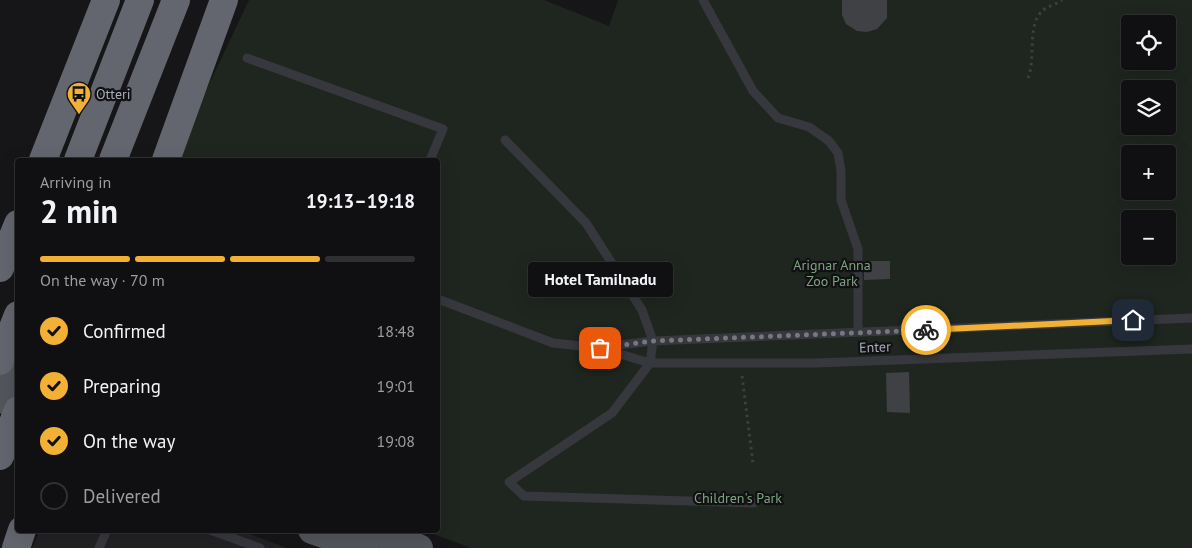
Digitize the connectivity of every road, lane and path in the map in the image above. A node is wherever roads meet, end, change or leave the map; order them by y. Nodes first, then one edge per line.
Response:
1 (106, 0) edge
2 (140, 0) edge
3 (176, 0) edge
4 (224, 0) edge
5 (703, 0) edge
6 (1062, 0) edge
7 (247, 58) dead end
8 (1028, 78) dead end
9 (505, 140) dead end
10 (44, 158) edge
11 (79, 158) edge
12 (114, 158) edge
13 (167, 158) edge
14 (431, 158) edge
15 (15, 231) edge
16 (0, 268) edge
17 (440, 301) edge
18 (1192, 318) edge
19 (15, 323) edge
20 (858, 332) junction
21 (653, 341) junction
22 (600, 348) junction
23 (1192, 349) edge
24 (0, 361) edge
25 (650, 363) junction
26 (740, 363) junction
27 (0, 374) edge
28 (15, 380) edge
29 (0, 398) edge
30 (15, 406) edge
31 (15, 416) edge
32 (0, 456) edge
33 (754, 464) dead end
34 (754, 503) dead end
35 (21, 533) edge
36 (106, 533) edge
37 (218, 533) edge
38 (321, 533) edge
39 (379, 533) edge
40 (16, 548) edge
41 (99, 548) edge
42 (260, 548) edge
43 (364, 548) edge
44 (419, 548) edge

1 - 10 highway
2 - 11 highway
3 - 12 highway
4 - 13 highway
5 - 20 lane
6 - 8 path
7 - 14 lane
9 - 21 lane
15 - 16 highway
17 - 22 lane
18 - 20 lane
19 - 24 highway
20 - 21 lane
21 - 22 lane
21 - 25 lane
22 - 25 lane, Enter
23 - 26 lane, Enter
25 - 26 lane, Enter
25 - 34 lane
26 - 33 path
27 - 28 main road
29 - 30 main road
31 - 32 highway
35 - 40 highway
36 - 41 lane
37 - 42 lane
38 - 43 main road
39 - 44 main road

